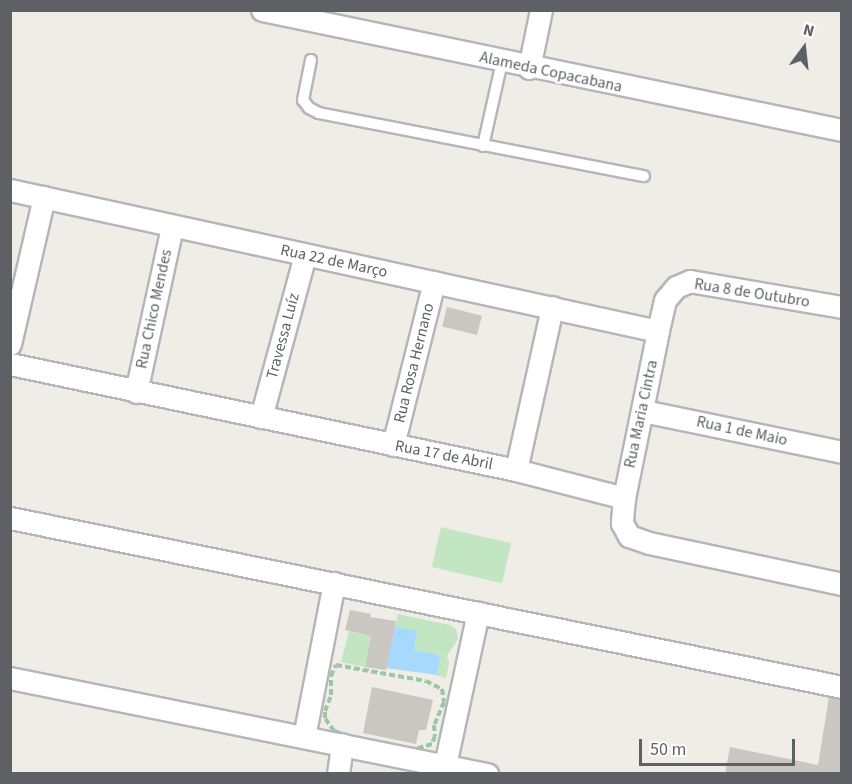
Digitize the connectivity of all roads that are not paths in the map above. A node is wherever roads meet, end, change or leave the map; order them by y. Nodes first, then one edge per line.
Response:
1 (262, 10) edge
2 (541, 10) edge
3 (311, 60) dead end
4 (502, 62) junction
5 (529, 68) junction
6 (842, 130) edge
7 (483, 146) junction
8 (644, 176) dead end
9 (10, 190) edge
10 (44, 197) junction
11 (172, 227) junction
12 (305, 255) junction
13 (434, 282) junction
14 (552, 307) junction
15 (842, 307) edge
16 (658, 331) junction
17 (10, 344) edge
18 (10, 364) edge
19 (136, 392) junction
20 (643, 411) junction
21 (261, 417) junction
22 (393, 445) junction
23 (842, 452) edge
24 (516, 470) junction
25 (624, 498) junction
26 (10, 518) edge
27 (333, 583) junction
28 (842, 584) edge
29 (478, 613) junction
30 (10, 678) edge
31 (842, 687) edge
32 (304, 737) junction
33 (342, 744) junction
34 (402, 765) edge
35 (445, 765) junction
36 (338, 774) edge
37 (487, 774) edge

1 - 4 street, Alameda Copacabana
2 - 5 street
3 - 7 lane
4 - 5 street, Alameda Copacabana
4 - 7 lane
5 - 6 street, Alameda Copacabana
7 - 8 lane
9 - 10 street, Rua 22 de Março
10 - 11 street, Rua 22 de Março
10 - 17 street
11 - 12 street, Rua 22 de Março
11 - 19 street, Rua Chico Mendes
12 - 13 street, Rua 22 de Março
12 - 21 street, Travessa Luíz
13 - 14 street, Rua 22 de Março
13 - 22 street, Rua Rosa Hernano
14 - 16 street, Rua 22 de Março
14 - 24 street
15 - 16 street, Rua 8 de Outubro
16 - 20 street, Rua Maria Cintra
18 - 19 street, Rua 17 de Abril
19 - 21 street, Rua 17 de Abril
20 - 23 street, Rua 1 de Maio
20 - 25 street, Rua Maria Cintra
21 - 22 street, Rua 17 de Abril
22 - 24 street, Rua 17 de Abril
24 - 25 street, Rua 17 de Abril
25 - 28 street
26 - 27 street
27 - 29 street
27 - 32 street
29 - 31 street
29 - 35 street
30 - 32 street
32 - 33 street
33 - 34 street
33 - 36 street
34 - 35 street
35 - 37 street

